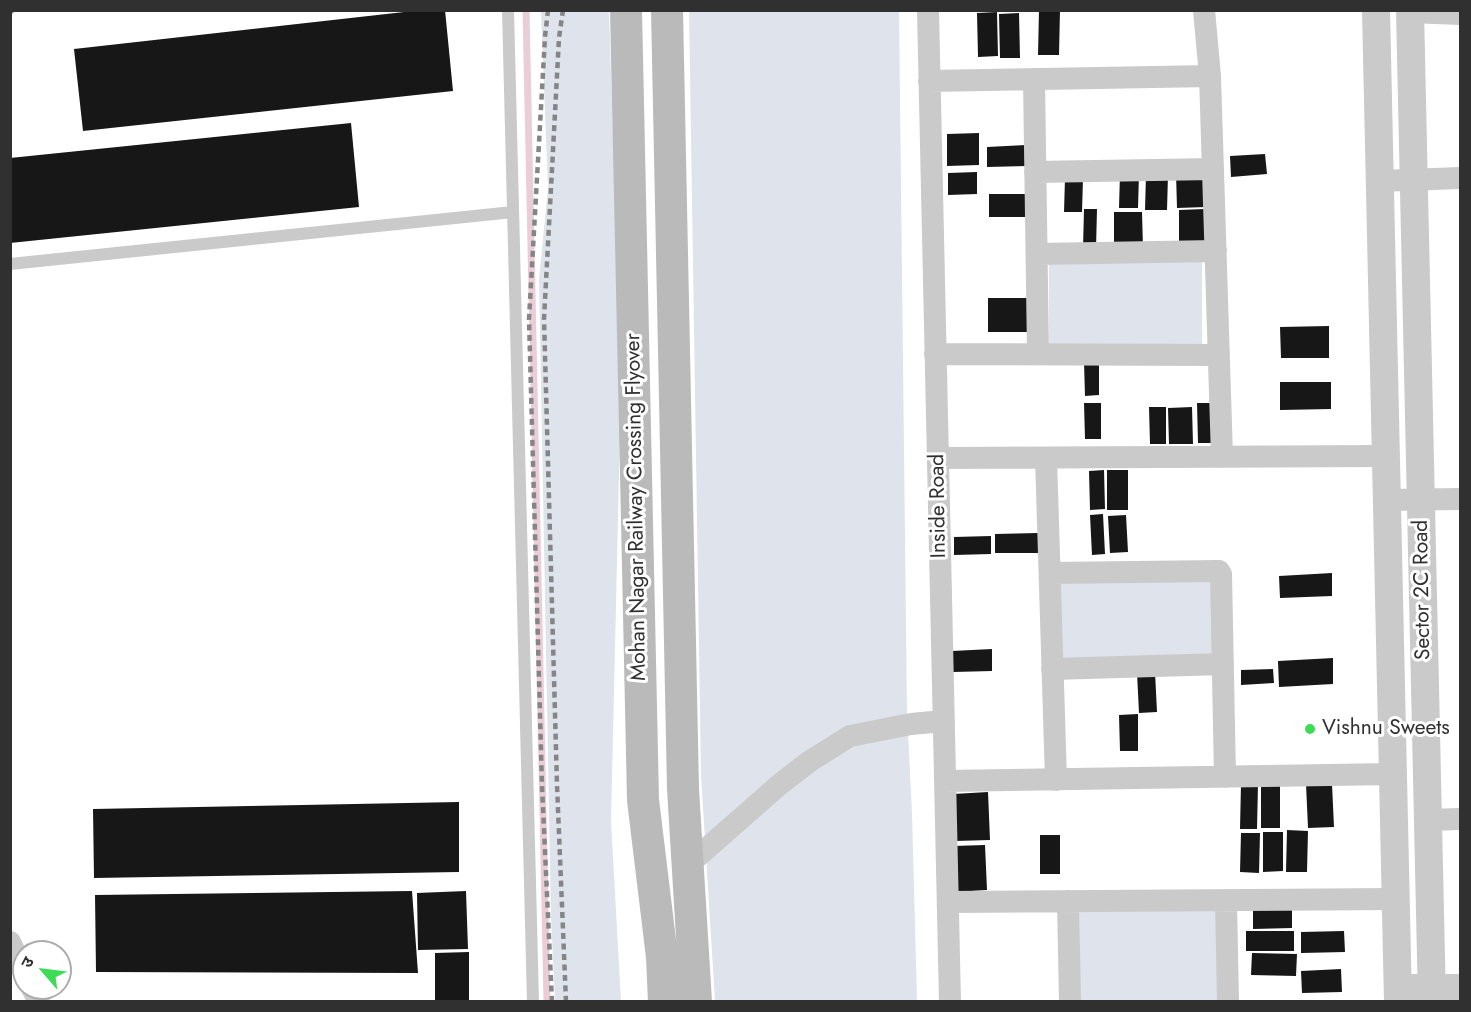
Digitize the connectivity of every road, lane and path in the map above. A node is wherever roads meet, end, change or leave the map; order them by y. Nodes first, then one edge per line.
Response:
1 (508, 10) edge
2 (626, 10) edge
3 (667, 10) edge
4 (928, 10) edge
5 (1204, 10) edge
6 (1376, 10) edge
7 (1410, 11) edge
8 (1461, 15) edge
9 (1210, 76) junction
10 (1034, 79) junction
11 (929, 81) junction
12 (1213, 170) junction
13 (1035, 172) junction
14 (1461, 178) edge
15 (1414, 179) junction
16 (1380, 181) junction
17 (513, 212) junction
18 (1216, 250) junction
19 (1037, 254) junction
20 (10, 264) edge
21 (1384, 335) junction
22 (1417, 335) junction
23 (935, 354) junction
24 (1038, 354) junction
25 (1219, 355) junction
26 (1386, 456) junction
27 (1222, 457) junction
28 (938, 458) junction
29 (1046, 458) junction
30 (1461, 499) edge
31 (1387, 500) junction
32 (1421, 500) junction
33 (1050, 573) junction
34 (1223, 664) junction
35 (1052, 669) junction
36 (1391, 670) junction
37 (1425, 670) junction
38 (944, 721) junction
39 (1393, 774) junction
40 (1225, 777) junction
41 (1056, 780) junction
42 (945, 781) junction
43 (1428, 819) junction
44 (1461, 819) edge
45 (688, 865) junction
46 (1396, 899) junction
47 (1226, 900) junction
48 (1068, 901) junction
49 (948, 902) junction
50 (1461, 988) edge
51 (1398, 995) edge
52 (1432, 995) edge
53 (533, 1002) edge
54 (664, 1002) edge
55 (696, 1002) edge
56 (950, 1002) edge
57 (1070, 1002) edge
58 (1228, 1002) edge

1 - 17 lane
2 - 54 main road, Mohan Nagar Railway Crossing Flyover
3 - 45 main road, Mohan Nagar Railway Crossing Flyover
4 - 11 street, Inside Road
5 - 9 street
6 - 16 street, Sector 2C Road
7 - 8 street
7 - 15 street, Sector 2C Road
9 - 10 street
9 - 12 street
10 - 11 street
10 - 13 street
11 - 23 street, Inside Road
12 - 13 street
12 - 18 street
13 - 19 street
14 - 15 street
15 - 16 street
15 - 22 street, Sector 2C Road
16 - 21 street, Sector 2C Road
17 - 20 lane
17 - 53 lane
18 - 19 street
18 - 25 street
19 - 24 street
21 - 22 street
21 - 26 street, Sector 2C Road
22 - 32 street, Sector 2C Road
23 - 24 street
23 - 28 street, Inside Road
24 - 25 street
25 - 27 street
26 - 27 street
26 - 31 street, Sector 2C Road
27 - 29 street
28 - 29 street
28 - 38 street, Inside Road
29 - 33 street
30 - 32 street
31 - 32 street
31 - 36 street, Sector 2C Road
32 - 37 street, Sector 2C Road
33 - 34 street
33 - 35 street
34 - 35 street
34 - 40 street
35 - 41 street
36 - 37 street
36 - 39 street, Sector 2C Road
37 - 43 street, Sector 2C Road
38 - 42 street, Inside Road
38 - 45 street
39 - 40 street
39 - 46 street, Sector 2C Road
40 - 41 street
41 - 42 street
42 - 49 street, Inside Road
43 - 44 street
43 - 52 street, Sector 2C Road
45 - 55 main road, Mohan Nagar Railway Crossing Flyover
46 - 47 street
46 - 51 street, Sector 2C Road
47 - 48 street
47 - 58 street
48 - 49 street
48 - 57 street
49 - 56 street, Inside Road
50 - 52 street
51 - 52 street

